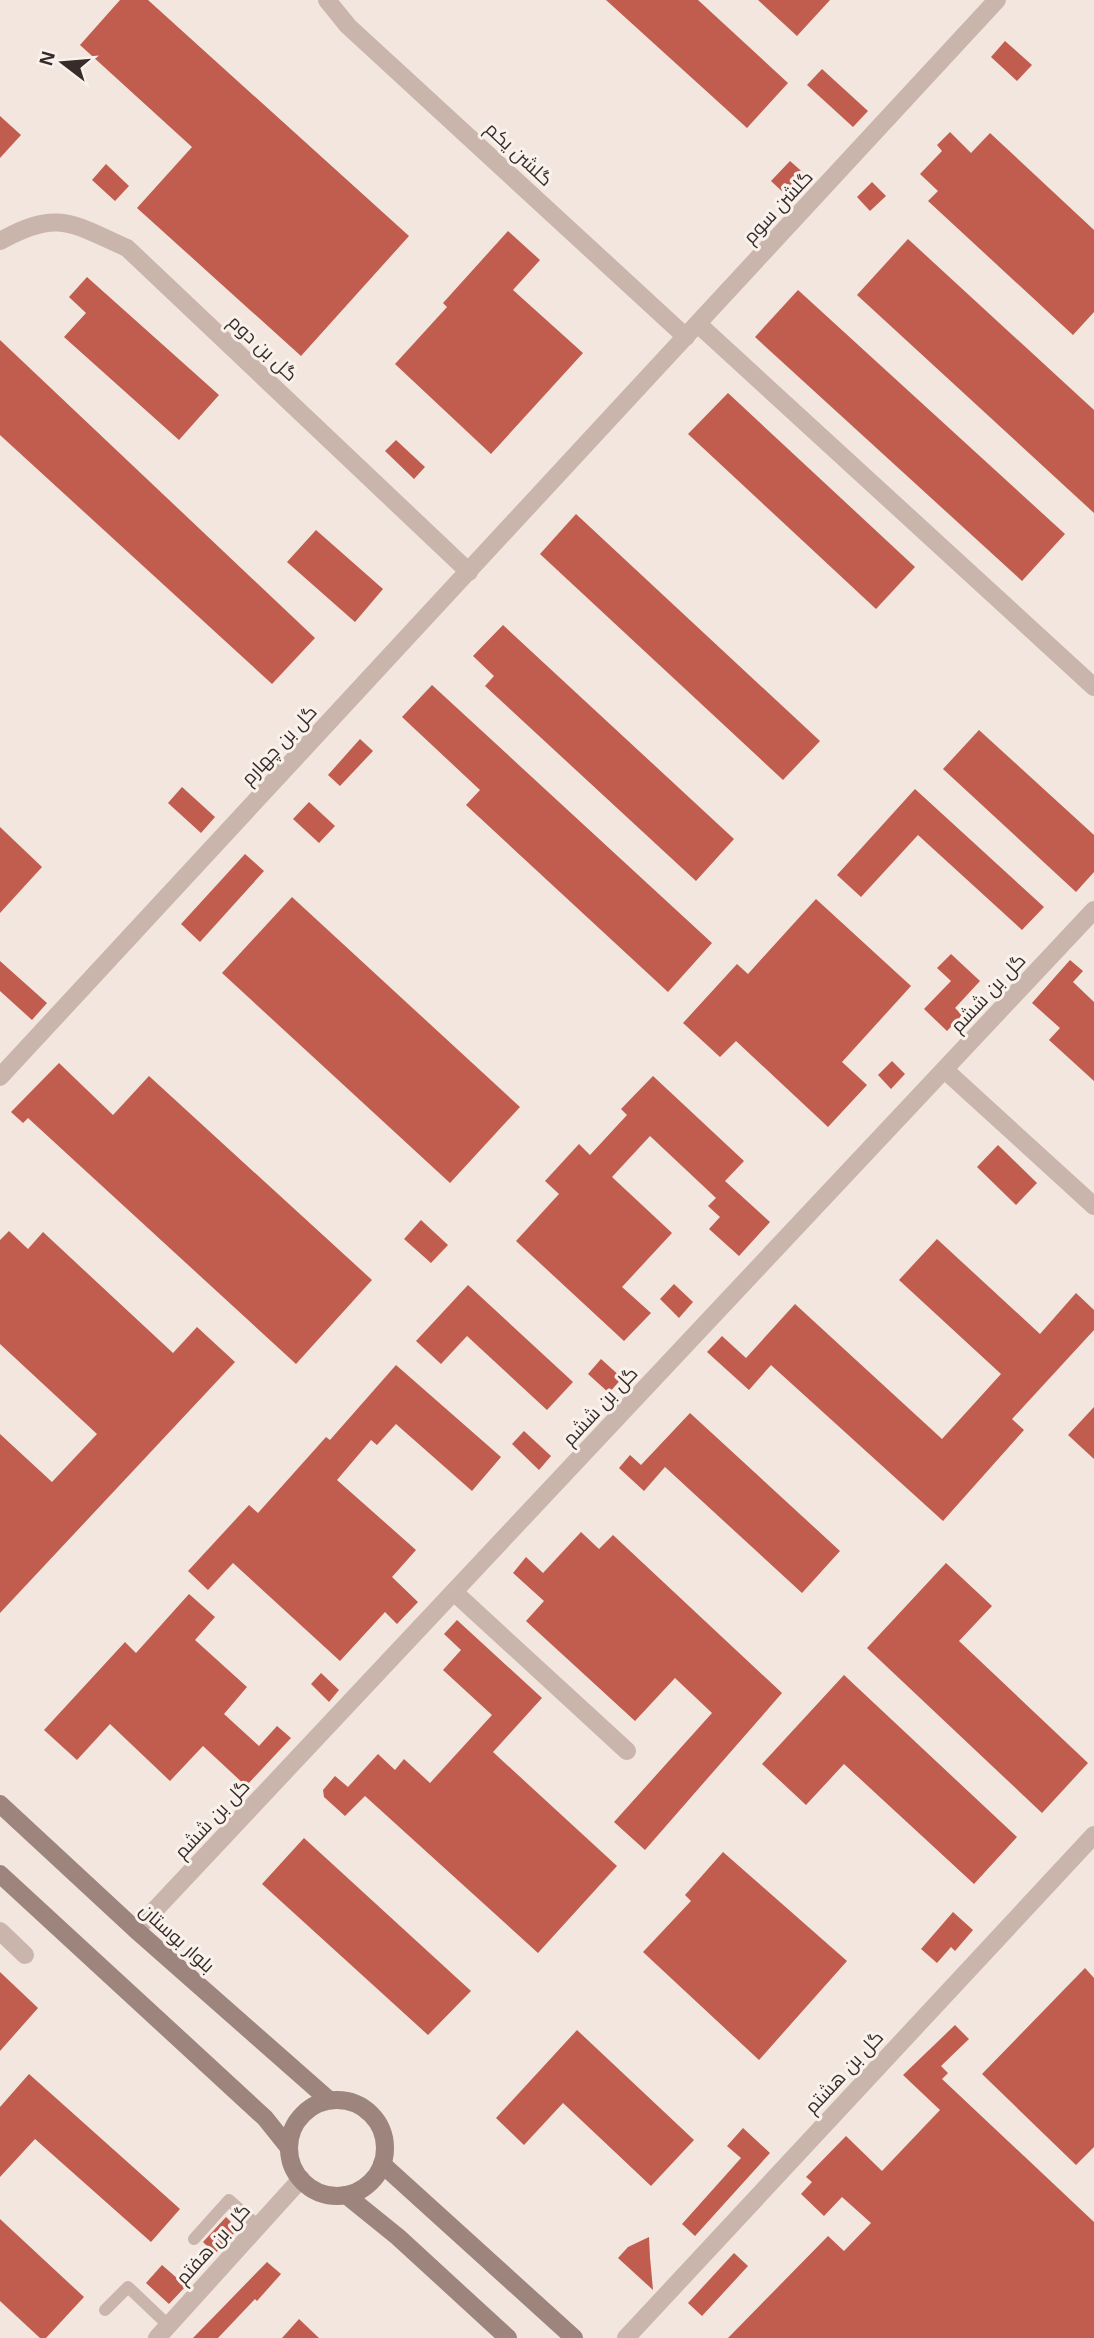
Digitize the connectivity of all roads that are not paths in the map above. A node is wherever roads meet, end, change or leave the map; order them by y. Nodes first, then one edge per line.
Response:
1 (327, 0) edge
2 (997, 0) edge
3 (0, 241) edge
4 (692, 330) junction
5 (589, 442) joint
6 (469, 572) junction
7 (1094, 687) edge
8 (1094, 910) edge
9 (946, 1070) junction
10 (0, 1077) edge
11 (1094, 1206) edge
12 (454, 1592) junction
13 (627, 1751) dead end
14 (0, 1804) edge
15 (1094, 1835) edge
16 (1, 1876) edge
17 (136, 1930) junction
18 (0, 1931) edge
19 (25, 1955) dead end
20 (329, 2100) junction
21 (289, 2148) junction
22 (382, 2164) junction
23 (301, 2179) junction
24 (346, 2195) junction
25 (258, 2226) junction
26 (194, 2239) dead end
27 (105, 2310) dead end
28 (162, 2332) edge
29 (508, 2338) edge
30 (574, 2338) edge
31 (626, 2338) edge

1 - 4 street, گلشن یکم
2 - 4 street, گلشن سوم
3 - 6 street, گل بن دوم
4 - 5 street, گلشن سوم
4 - 7 street, گلشن یکم
5 - 6 street, گل بن چهارم
6 - 10 street, گل بن چهارم
8 - 9 street, گل بن ششم
9 - 11 street
9 - 12 street, گل بن ششم
12 - 13 street
12 - 17 street, گل بن ششم
14 - 17 street, بلوار بوستان
15 - 31 street, گل بن هشتم
16 - 21 street
17 - 20 street, بلوار بوستان
18 - 19 street
20 - 21 street
20 - 22 street
21 - 23 street
22 - 24 street
22 - 30 street
23 - 24 street
23 - 25 street, گل بن هفتم
24 - 29 street
25 - 26 lane
25 - 28 street, گل بن هفتم
27 - 28 lane

